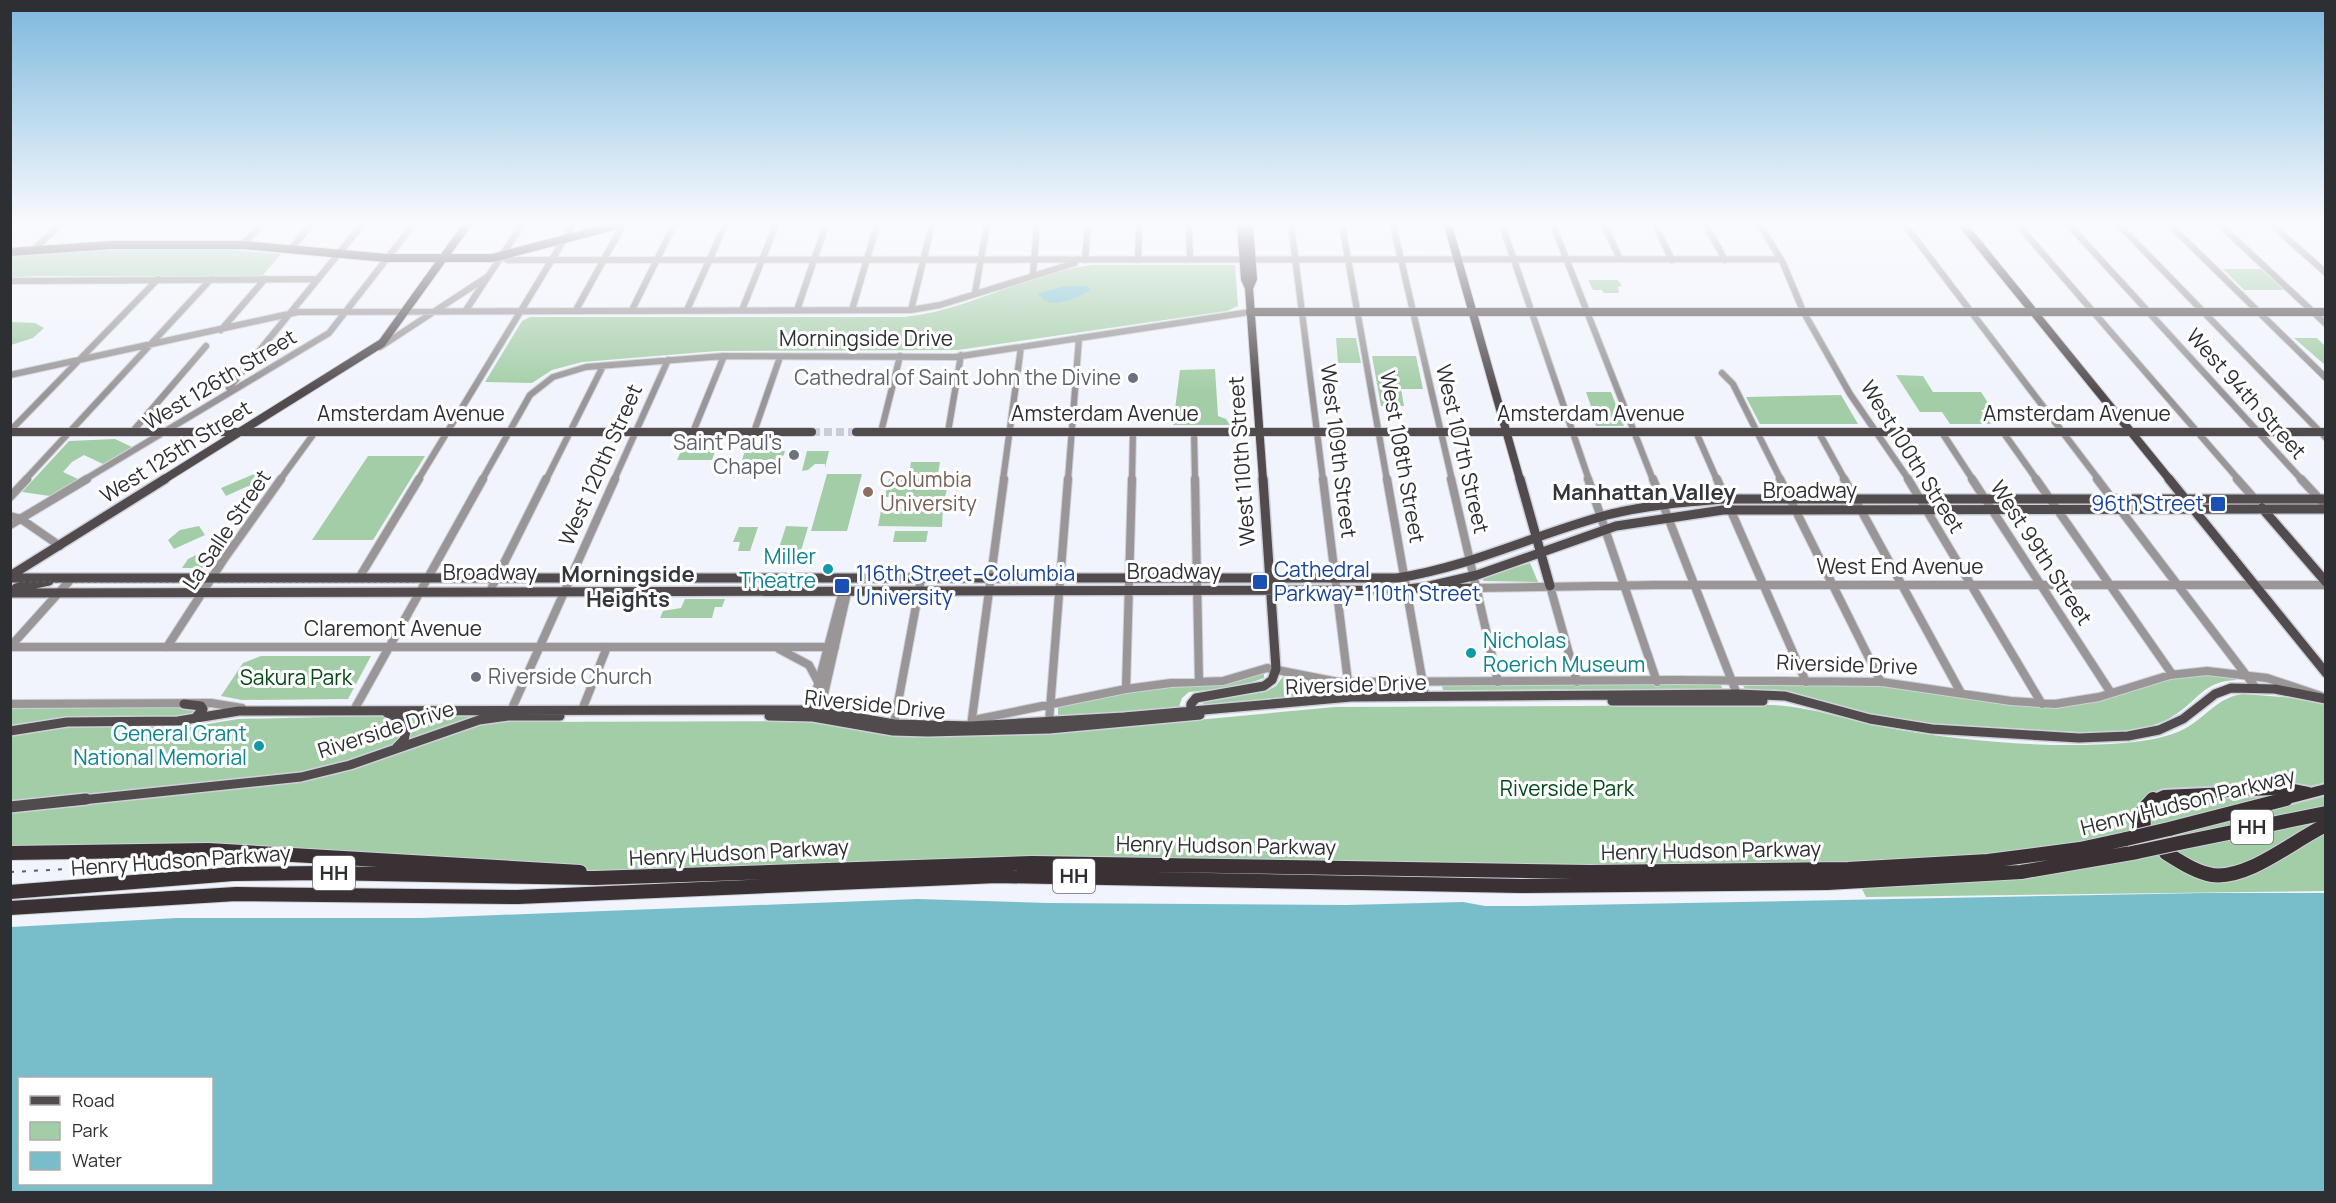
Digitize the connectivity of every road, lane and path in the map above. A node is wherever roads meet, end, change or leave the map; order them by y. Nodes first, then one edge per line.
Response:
1 (156, 281) edge
2 (209, 281) edge
3 (263, 281) edge
4 (316, 281) edge
5 (370, 281) edge
6 (427, 281) edge
7 (481, 281) edge
8 (484, 281) edge
9 (539, 281) edge
10 (592, 281) edge
11 (646, 281) edge
12 (700, 281) edge
13 (754, 281) edge
14 (807, 281) edge
15 (861, 281) edge
16 (919, 281) edge
17 (977, 281) edge
18 (1011, 281) edge
19 (1246, 281) edge
20 (1299, 281) edge
21 (1352, 281) edge
22 (1406, 281) edge
23 (1463, 281) edge
24 (1521, 281) edge
25 (1576, 281) edge
26 (1790, 281) edge
27 (1949, 281) edge
28 (2009, 281) edge
29 (2066, 281) edge
30 (2120, 281) edge
31 (2174, 281) edge
32 (2227, 281) edge
33 (2280, 281) edge
34 (975, 293) junction
35 (406, 310) junction
36 (438, 310) junction
37 (466, 310) junction
38 (521, 310) junction
39 (576, 310) junction
40 (632, 310) junction
41 (687, 310) junction
42 (742, 310) junction
43 (797, 310) junction
44 (852, 310) junction
45 (911, 310) junction
46 (347, 311) junction
47 (1302, 311) junction
48 (1358, 311) junction
49 (1413, 311) junction
50 (1472, 311) junction
51 (1532, 311) junction
52 (1588, 311) junction
53 (1803, 311) junction
54 (1972, 311) junction
55 (2033, 311) junction
56 (2092, 311) junction
57 (2147, 311) junction
58 (2258, 311) junction
59 (2312, 311) junction
60 (1250, 312) junction
61 (2204, 312) junction
62 (2325, 312) edge
63 (290, 313) junction
64 (2325, 324) edge
65 (221, 330) junction
66 (1079, 338) junction
67 (207, 346) dead end
68 (149, 347) junction
69 (1021, 347) junction
70 (724, 356) junction
71 (961, 356) junction
72 (360, 357) junction
73 (780, 357) junction
74 (900, 357) junction
75 (668, 360) junction
76 (78, 361) junction
77 (603, 366) junction
78 (1722, 373) dead end
79 (10, 375) edge
80 (2325, 378) edge
81 (234, 390) junction
82 (10, 431) edge
83 (133, 431) junction
84 (166, 431) junction
85 (1259, 431) junction
86 (1317, 431) junction
87 (1379, 431) junction
88 (1440, 431) junction
89 (1506, 431) junction
90 (1756, 431) junction
91 (1818, 431) junction
92 (1877, 431) junction
93 (1941, 431) junction
94 (71, 432) junction
95 (240, 432) junction
96 (315, 432) junction
97 (447, 432) junction
98 (509, 432) junction
99 (571, 432) junction
100 (635, 432) junction
101 (693, 432) junction
102 (754, 432) junction
103 (812, 432) tunnel mouth
104 (856, 432) tunnel mouth
105 (881, 432) junction
106 (948, 432) junction
107 (1009, 432) junction
108 (1071, 432) junction
109 (1133, 432) junction
110 (1194, 432) junction
111 (1572, 432) junction
112 (1634, 432) junction
113 (1696, 432) junction
114 (2003, 432) junction
115 (2064, 432) junction
116 (2130, 432) junction
117 (2197, 432) junction
118 (2258, 432) junction
119 (2323, 434) edge
120 (10, 497) edge
121 (2183, 497) junction
122 (2253, 497) junction
123 (1790, 498) junction
124 (1854, 498) junction
125 (1919, 498) junction
126 (1725, 499) junction
127 (1985, 499) junction
128 (2050, 499) junction
129 (2115, 499) junction
130 (2322, 499) edge
131 (1663, 505) junction
132 (2325, 508) edge
133 (1795, 509) junction
134 (1860, 509) junction
135 (1926, 509) junction
136 (1991, 509) junction
137 (2057, 509) junction
138 (1730, 510) junction
139 (2123, 510) junction
140 (2193, 510) junction
141 (2264, 510) junction
142 (10, 516) edge
143 (1667, 516) junction
144 (1601, 517) junction
145 (21, 519) junction
146 (10, 525) edge
147 (1605, 529) junction
148 (1537, 538) junction
149 (60, 546) junction
150 (1541, 552) junction
151 (1470, 562) junction
152 (1473, 575) junction
153 (10, 577) edge
154 (214, 577) junction
155 (57, 578) junction
156 (72, 578) junction
157 (359, 578) junction
158 (428, 578) junction
159 (1335, 578) junction
160 (1404, 578) junction
161 (496, 579) junction
162 (570, 579) junction
163 (703, 579) junction
164 (846, 579) junction
165 (921, 579) junction
166 (990, 579) junction
167 (1060, 579) junction
168 (1129, 579) junction
169 (1197, 579) junction
170 (1269, 579) junction
171 (633, 580) junction
172 (2325, 584) edge
173 (1624, 585) junction
174 (1694, 585) junction
175 (1763, 585) junction
176 (1832, 585) junction
177 (1902, 585) junction
178 (1971, 585) junction
179 (2040, 585) junction
180 (2110, 585) junction
181 (2179, 585) junction
182 (2254, 585) junction
183 (1550, 586) junction
184 (1475, 588) junction
185 (1412, 589) junction
186 (10, 590) edge
187 (699, 590) junction
188 (843, 590) junction
189 (989, 590) junction
190 (1059, 590) junction
191 (1128, 590) junction
192 (1198, 590) junction
193 (1270, 590) junction
194 (57, 591) junction
195 (206, 591) junction
196 (490, 591) junction
197 (565, 591) junction
198 (628, 591) junction
199 (919, 591) junction
200 (1337, 591) junction
201 (420, 592) junction
202 (10, 647) edge
203 (166, 647) junction
204 (389, 647) junction
205 (607, 647) junction
206 (775, 647) junction
207 (831, 647) junction
208 (540, 648) junction
209 (1276, 669) junction
210 (2325, 673) edge
211 (2172, 674) junction
212 (2247, 675) junction
213 (818, 682) junction
214 (1199, 682) junction
215 (1348, 682) junction
216 (1498, 682) junction
217 (1577, 682) junction
218 (1657, 682) junction
219 (1732, 682) junction
220 (1806, 682) junction
221 (1881, 682) junction
222 (1423, 683) junction
223 (2256, 688) junction
224 (1126, 689) junction
225 (1960, 693) junction
226 (2111, 693) junction
227 (1738, 697) junction
228 (1426, 698) junction
229 (2325, 698) edge
230 (10, 704) edge
231 (184, 704) junction
232 (2042, 704) junction
233 (1049, 705) junction
234 (259, 710) junction
235 (354, 710) junction
236 (381, 710) junction
237 (582, 710) junction
238 (510, 713) junction
239 (1190, 713) junction
240 (814, 714) junction
241 (194, 719) junction
242 (1049, 726) junction
243 (894, 727) junction
244 (971, 729) junction
245 (10, 731) edge
246 (390, 751) junction
247 (2325, 789) edge
248 (2308, 792) junction
249 (10, 807) edge
250 (2325, 813) edge
251 (2325, 825) edge
252 (2144, 828) dead end
253 (10, 853) edge
254 (2166, 853) dead end
255 (658, 877) junction
256 (10, 892) edge
257 (10, 908) edge

1 - 76 street
2 - 68 street
3 - 65 street
4 - 63 street
5 - 46 street, West 126th Street
6 - 35 main road, West 125th Street
7 - 36 street, West 125th Street
8 - 37 street
9 - 38 street
10 - 39 street
11 - 40 street
12 - 41 street
13 - 42 street
14 - 43 street
15 - 44 street
16 - 45 street
17 - 34 street
18 - 34 street
19 - 60 main road, West 110th Street
20 - 47 street, West 109th Street
21 - 48 street, West 108th Street
22 - 49 street, West 107th Street
23 - 50 main road
24 - 51 street
25 - 52 street
26 - 53 street, West 100th Street
27 - 54 street
28 - 55 main road
29 - 56 street
30 - 57 street, West 94th Street
31 - 61 street
32 - 58 street
33 - 59 street
34 - 45 street
35 - 36 street
35 - 46 street
35 - 72 main road, West 125th Street
36 - 37 street
36 - 72 street, West 125th Street
37 - 38 street
38 - 39 street
38 - 97 street
39 - 40 street
40 - 41 street
41 - 42 street
42 - 43 street
43 - 44 street
44 - 45 street
46 - 63 street
46 - 81 street, West 126th Street
47 - 48 main road
47 - 60 main road
47 - 86 street, West 109th Street
48 - 49 main road
48 - 87 street, West 108th Street
49 - 50 main road
49 - 88 street, West 107th Street
50 - 51 main road
50 - 89 main road
51 - 52 main road
51 - 111 street
52 - 53 main road
52 - 112 street
53 - 54 main road
53 - 92 street, West 100th Street
54 - 55 main road
54 - 115 street
55 - 56 main road
55 - 116 main road
56 - 57 main road
56 - 117 street
57 - 61 main road
57 - 118 street, West 94th Street
58 - 59 main road
58 - 61 main road
58 - 80 street
59 - 62 main road
59 - 64 street
60 - 66 street, Morningside Drive
60 - 85 main road, West 110th Street
61 - 119 street
63 - 65 street
63 - 81 street
65 - 68 street
66 - 69 street, Morningside Drive
66 - 108 street
67 - 83 street
68 - 76 street
68 - 94 street
69 - 71 street, Morningside Drive
69 - 107 street
70 - 73 street, Morningside Drive
70 - 75 street, Morningside Drive
70 - 101 street
71 - 74 street, Morningside Drive
71 - 106 street
72 - 95 main road, West 125th Street
73 - 74 street, Morningside Drive
73 - 102 street
74 - 105 street
75 - 77 street, Morningside Drive
75 - 100 street, West 120th Street
76 - 79 street
76 - 82 street
77 - 98 street, Morningside Drive
77 - 99 street
78 - 90 street
81 - 84 street, West 126th Street
82 - 94 main road, Amsterdam Avenue
83 - 84 main road, Amsterdam Avenue
83 - 94 main road, Amsterdam Avenue
84 - 95 main road, Amsterdam Avenue
84 - 145 street, West 126th Street
85 - 86 main road, Amsterdam Avenue
85 - 110 main road, Amsterdam Avenue
85 - 170 main road, West 110th Street
86 - 87 main road, Amsterdam Avenue
86 - 159 street, West 109th Street
87 - 88 main road, Amsterdam Avenue
87 - 160 street, West 108th Street
88 - 89 main road, Amsterdam Avenue
88 - 151 street, West 107th Street
89 - 111 main road, Amsterdam Avenue
89 - 148 main road
90 - 91 main road, Amsterdam Avenue
90 - 113 main road, Amsterdam Avenue
90 - 123 street
91 - 92 main road, Amsterdam Avenue
91 - 124 street
92 - 93 main road, Amsterdam Avenue
92 - 125 street, West 100th Street
93 - 114 main road, Amsterdam Avenue
93 - 127 street, West 99th Street
94 - 120 street
95 - 96 main road, Amsterdam Avenue
95 - 149 main road, West 125th Street
96 - 97 main road, Amsterdam Avenue
96 - 154 street, La Salle Street
97 - 98 main road, Amsterdam Avenue
97 - 157 street
98 - 99 main road, Amsterdam Avenue
98 - 158 street, Morningside Drive
99 - 100 main road, Amsterdam Avenue
99 - 161 street
100 - 101 main road, Amsterdam Avenue
100 - 162 street, West 120th Street
101 - 102 main road, Amsterdam Avenue
102 - 103 main road, Amsterdam Avenue
104 - 105 main road, Amsterdam Avenue
105 - 106 main road, Amsterdam Avenue
106 - 107 main road, Amsterdam Avenue
107 - 108 main road, Amsterdam Avenue
107 - 166 street
108 - 109 main road, Amsterdam Avenue
108 - 167 street
109 - 110 main road, Amsterdam Avenue
109 - 168 street
110 - 169 street
111 - 112 main road, Amsterdam Avenue
111 - 144 street
112 - 113 main road, Amsterdam Avenue
112 - 131 street
113 - 126 street
114 - 115 main road, Amsterdam Avenue
114 - 128 street
115 - 116 main road, Amsterdam Avenue
115 - 129 street
116 - 117 main road, Amsterdam Avenue
116 - 121 main road
117 - 118 main road, Amsterdam Avenue
117 - 122 street
118 - 119 main road, Amsterdam Avenue
118 - 130 street, West 94th Street
121 - 122 main road, Broadway
121 - 129 main road, Broadway
121 - 140 main road
122 - 130 main road, Broadway
122 - 141 main road
123 - 124 main road, Broadway
123 - 126 main road, Broadway
123 - 133 street
124 - 125 main road, Broadway
124 - 134 street
125 - 127 main road, Broadway
125 - 135 street, West 100th Street
126 - 131 main road, Broadway
126 - 138 street
127 - 128 main road, Broadway
127 - 136 street, West 99th Street
128 - 129 main road, Broadway
128 - 137 street
129 - 139 street
130 - 132 street, West 94th Street
131 - 143 street
131 - 144 main road, Broadway
132 - 141 main road, Broadway
133 - 134 main road, Broadway
133 - 138 main road, Broadway
133 - 176 street
134 - 135 main road, Broadway
134 - 177 street
135 - 136 main road, Broadway
135 - 178 street, West 100th Street
136 - 137 main road, Broadway
136 - 179 street, West 99th Street
137 - 139 main road, Broadway
137 - 180 street
138 - 143 main road, Broadway
138 - 175 street
139 - 140 main road, Broadway
139 - 181 street
140 - 141 main road, Broadway
140 - 182 main road
141 - 172 main road
142 - 145 street
143 - 147 main road, Broadway
143 - 174 street
144 - 147 street
144 - 148 main road, Broadway
145 - 146 street, West 126th Street
145 - 149 street
147 - 150 main road, Broadway
147 - 173 street
148 - 150 main road
148 - 151 main road, Broadway
149 - 153 main road, West 125th Street
150 - 152 main road, Broadway
150 - 183 main road
151 - 152 street, West 107th Street
151 - 160 main road, Broadway
152 - 184 street, West 107th Street
152 - 185 main road, Broadway
153 - 155 main road, Broadway
154 - 156 main road, Broadway
154 - 157 main road, Broadway
154 - 195 street, La Salle Street
155 - 156 main road, Broadway
155 - 186 main road
156 - 194 street
157 - 158 main road, Broadway
158 - 161 main road, Broadway
158 - 201 street, Morningside Drive
159 - 160 main road, Broadway
159 - 170 main road, Broadway
159 - 200 street, West 109th Street
160 - 185 street, West 108th Street
161 - 162 main road, Broadway
161 - 196 street
162 - 171 main road, Broadway
162 - 197 street, West 120th Street
163 - 164 main road, Broadway
163 - 171 main road, Broadway
163 - 187 main road
164 - 165 main road, Broadway
164 - 188 street
165 - 166 main road, Broadway
165 - 199 street
166 - 167 main road, Broadway
166 - 189 street
167 - 168 main road, Broadway
167 - 190 street
168 - 169 main road, Broadway
168 - 191 street
169 - 170 main road, Broadway
169 - 192 street
170 - 193 main road, West 110th Street
171 - 198 main road
172 - 182 street, West End Avenue
173 - 174 street, West End Avenue
173 - 183 street, West End Avenue
173 - 218 street
174 - 175 street, West End Avenue
174 - 219 street
175 - 176 street, West End Avenue
175 - 220 street
176 - 177 street, West End Avenue
176 - 221 street
177 - 178 street, West End Avenue
177 - 225 street
178 - 179 street, West End Avenue
178 - 232 street, West 100th Street
179 - 180 street, West End Avenue
179 - 226 street, West 99th Street
180 - 181 street, West End Avenue
180 - 211 street
181 - 182 street, West End Avenue
181 - 212 street
182 - 210 main road
183 - 184 street, West End Avenue
183 - 217 street
184 - 185 main road
184 - 216 street, West 107th Street
185 - 200 main road, Broadway
185 - 222 street, West 108th Street
186 - 194 main road, Broadway
187 - 188 main road, Broadway
187 - 198 main road, Broadway
188 - 199 main road, Broadway
188 - 207 street
189 - 190 main road, Broadway
189 - 199 main road, Broadway
189 - 244 street
190 - 191 main road, Broadway
190 - 233 street
191 - 192 main road, Broadway
191 - 224 street
192 - 193 main road, Broadway
192 - 214 street
193 - 200 main road, Broadway
193 - 209 main road, West 110th Street
194 - 195 main road, Broadway
194 - 202 street
195 - 201 main road, Broadway
195 - 203 street, La Salle Street
196 - 197 main road, Broadway
196 - 201 main road, Broadway
197 - 198 main road, Broadway
197 - 208 street, West 120th Street
199 - 243 street
200 - 215 street, West 109th Street
201 - 204 street, Morningside Drive
202 - 203 street, Claremont Avenue
203 - 204 street, Claremont Avenue
204 - 208 street, Claremont Avenue
204 - 235 street, Morningside Drive
205 - 206 street, Claremont Avenue
205 - 208 street, Claremont Avenue
205 - 237 street
206 - 207 street, Claremont Avenue
206 - 213 street, Claremont Avenue
207 - 213 street
207 - 240 street
208 - 238 street, West 120th Street
209 - 214 street, Riverside Drive
209 - 215 street, Riverside Drive
209 - 239 main road
211 - 212 street, Riverside Drive
211 - 226 street, Riverside Drive
212 - 223 street
212 - 229 street, Riverside Drive
213 - 240 street
214 - 224 street, Riverside Drive
215 - 222 street, Riverside Drive
216 - 217 street, Riverside Drive
216 - 222 street, Riverside Drive
217 - 218 street, Riverside Drive
218 - 219 street, Riverside Drive
219 - 220 street, Riverside Drive
219 - 227 street
220 - 221 street, Riverside Drive
221 - 225 street, Riverside Drive
222 - 228 street, West 108th Street
223 - 227 main road, Riverside Drive
223 - 229 main road, Riverside Drive
224 - 233 street, Riverside Drive
225 - 232 street, Riverside Drive
226 - 232 street, Riverside Drive
227 - 228 main road, Riverside Drive
228 - 239 main road, Riverside Drive
230 - 231 street, Riverside Drive
231 - 234 street, Riverside Drive
231 - 241 main road
233 - 242 street
233 - 244 street, Riverside Drive
234 - 235 main road, Riverside Drive
234 - 241 main road, Riverside Drive
235 - 236 main road, Riverside Drive
236 - 238 main road, Riverside Drive
236 - 246 main road
237 - 238 main road, Riverside Drive
237 - 240 main road, Riverside Drive
238 - 240 main road, Riverside Drive
238 - 246 main road, Riverside Drive
239 - 242 main road, Riverside Drive
240 - 243 main road, Riverside Drive
241 - 245 main road, Riverside Drive
242 - 244 main road, Riverside Drive
243 - 244 main road, Riverside Drive
246 - 249 main road, Riverside Drive
247 - 248 highway, Henry Hudson Parkway / HH
248 - 252 highway
248 - 255 highway, Henry Hudson Parkway / HH, bridge
250 - 257 highway, Henry Hudson Parkway / HH, bridge
251 - 254 highway
253 - 255 highway
255 - 256 highway, Henry Hudson Parkway / HH

